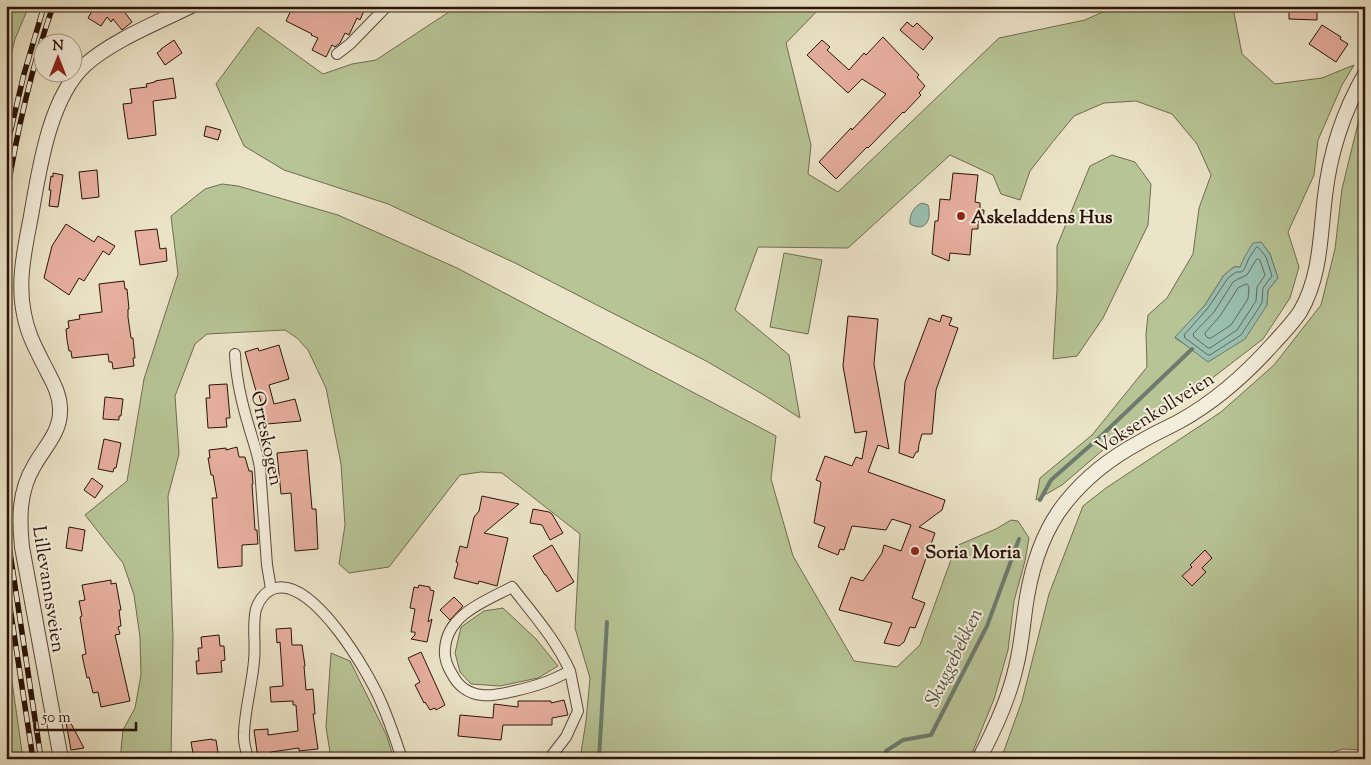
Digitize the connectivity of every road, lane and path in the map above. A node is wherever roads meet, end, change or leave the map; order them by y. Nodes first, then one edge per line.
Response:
1 (191, 6) edge
2 (387, 6) edge
3 (337, 54) dead end
4 (1365, 74) edge
5 (235, 354) dead end
6 (271, 589) junction
7 (570, 671) junction
8 (60, 759) edge
9 (248, 759) edge
10 (404, 759) edge
11 (549, 759) edge
12 (979, 759) edge

1 - 8 street, Lillevannsveien
2 - 3 street
4 - 12 street, Voksenkollveien
5 - 6 street, Orreskogen
6 - 9 street
6 - 10 street
7 - 7 street
7 - 11 street

